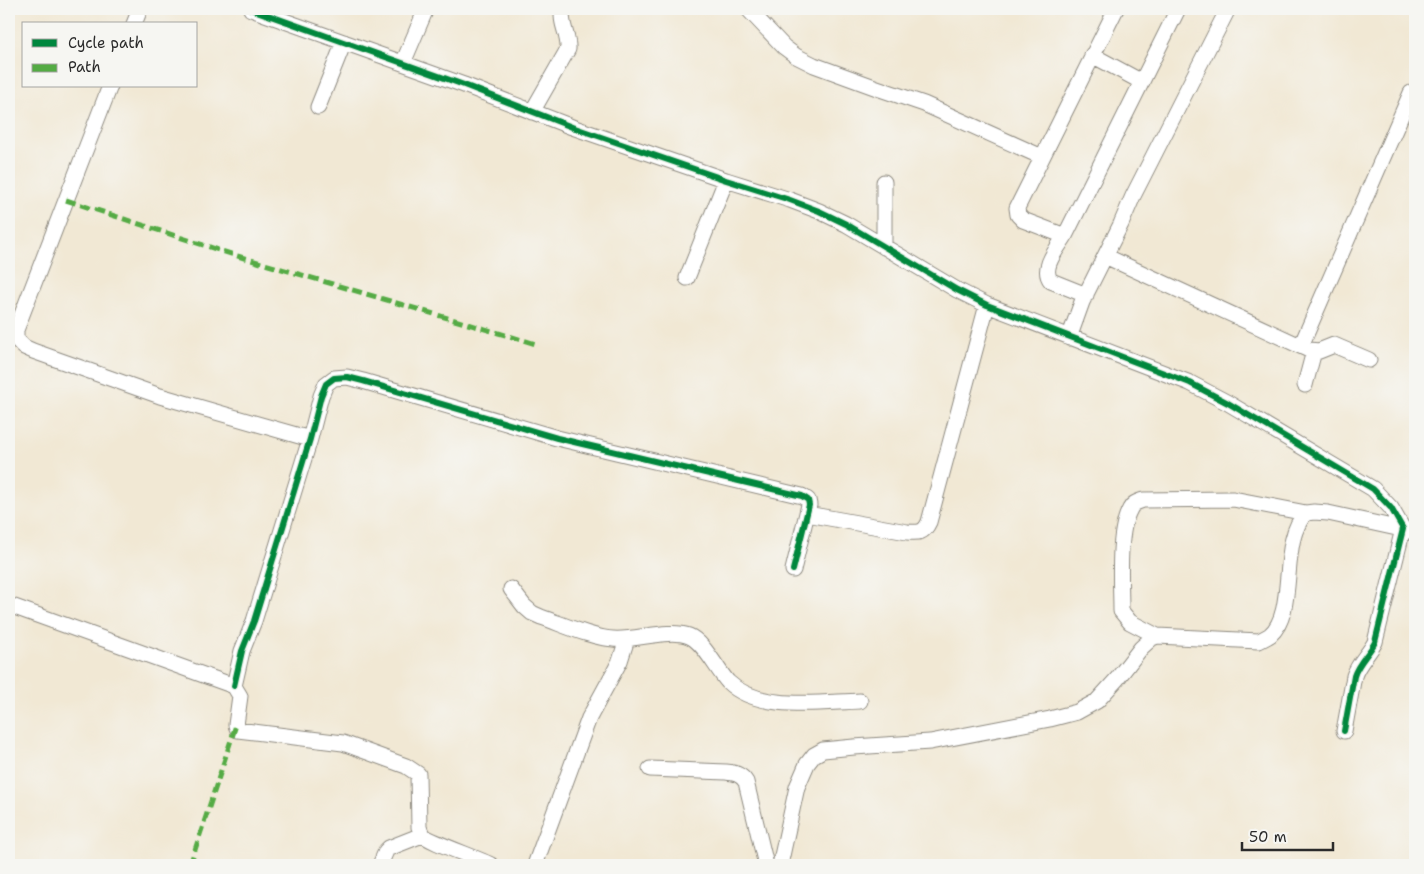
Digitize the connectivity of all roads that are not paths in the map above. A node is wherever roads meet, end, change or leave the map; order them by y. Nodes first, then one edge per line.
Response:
1 (140, 9) edge
2 (251, 9) edge
3 (426, 9) edge
4 (563, 9) edge
5 (748, 9) edge
6 (1116, 9) edge
7 (1178, 9) edge
8 (1228, 9) edge
9 (135, 22) edge
10 (344, 42) junction
11 (1092, 55) junction
12 (403, 63) junction
13 (1142, 82) junction
14 (109, 88) edge
15 (1411, 93) dead end
16 (318, 107) dead end
17 (532, 112) junction
18 (1042, 157) junction
19 (726, 180) junction
20 (884, 182) dead end
21 (1065, 236) junction
22 (884, 247) junction
23 (1105, 256) junction
24 (687, 278) dead end
25 (1086, 295) junction
26 (987, 305) junction
27 (1069, 338) junction
28 (1308, 349) junction
29 (1369, 360) dead end
30 (1304, 385) dead end
31 (310, 439) junction
32 (1306, 513) junction
33 (807, 514) junction
34 (1409, 531) edge
35 (793, 570) dead end
36 (511, 589) dead end
37 (9, 605) edge
38 (1157, 636) junction
39 (627, 639) junction
40 (234, 686) junction
41 (860, 701) dead end
42 (1344, 731) dead end
43 (650, 769) dead end
44 (422, 835) junction
45 (380, 865) edge
46 (491, 865) edge
47 (535, 865) edge
48 (766, 865) edge
49 (780, 865) edge

1 - 9 street
2 - 10 street
3 - 12 street
4 - 17 street
5 - 18 street
6 - 11 street
7 - 13 street
8 - 23 street
10 - 12 street
10 - 16 street
11 - 13 street
11 - 18 street
12 - 17 street
13 - 21 street
14 - 31 street
15 - 28 street
17 - 19 street
18 - 21 street
19 - 22 street
19 - 24 street
20 - 22 street
21 - 25 street
22 - 26 street
23 - 25 street
23 - 28 street
25 - 27 street
26 - 27 street
26 - 33 street
27 - 34 street
28 - 29 street
28 - 30 street
31 - 33 street
31 - 40 street
32 - 34 street
32 - 38 street
32 - 38 street
33 - 35 street
34 - 42 street
36 - 39 street
37 - 40 street
38 - 49 street
39 - 41 street
39 - 47 street
40 - 44 street
43 - 48 street
44 - 45 street
44 - 46 street

